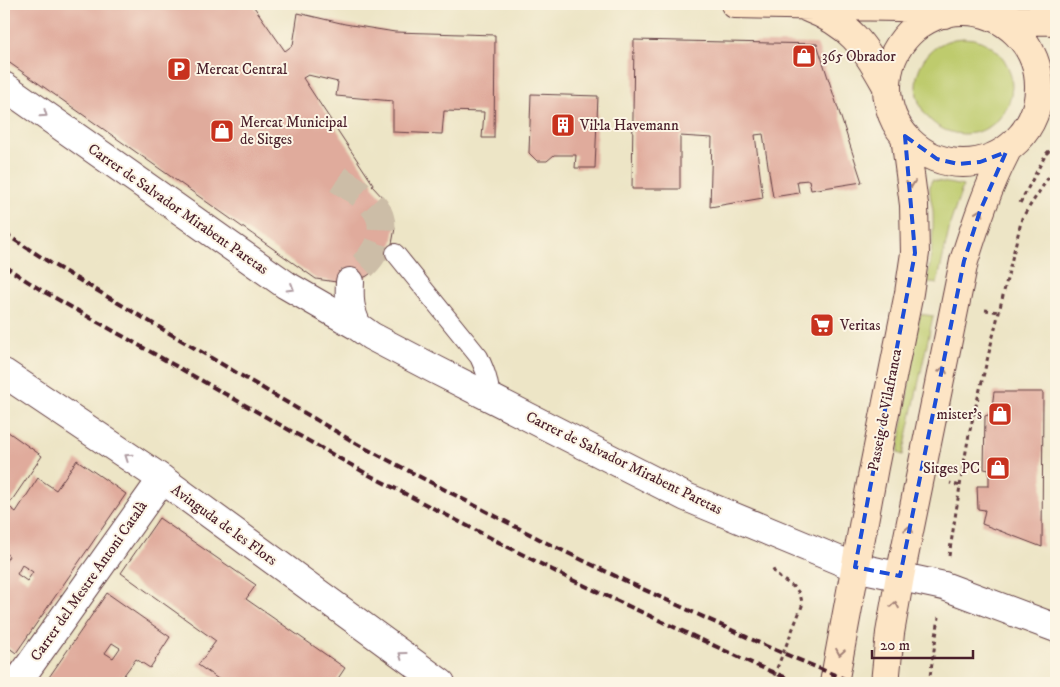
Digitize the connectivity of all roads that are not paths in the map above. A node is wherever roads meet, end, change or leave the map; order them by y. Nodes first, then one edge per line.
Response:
1 (735, 4) edge
2 (844, 5) edge
3 (802, 6) junction
4 (944, 14) junction
5 (988, 16) junction
6 (1056, 22) edge
7 (885, 83) junction
8 (4, 86) edge
9 (1056, 107) edge
10 (1028, 128) junction
11 (905, 136) junction
12 (1006, 152) junction
13 (395, 253) dead end
14 (350, 282) tunnel mouth
15 (357, 326) junction
16 (4, 373) edge
17 (490, 397) junction
18 (162, 480) junction
19 (855, 567) junction
20 (900, 576) junction
21 (1056, 628) edge
22 (18, 683) edge
23 (441, 683) edge
24 (834, 683) edge
25 (886, 683) edge

1 - 3 street
2 - 3 street
2 - 4 street
3 - 7 street
4 - 5 street
4 - 7 street
5 - 6 street
5 - 10 street
7 - 11 street
8 -> 15 street, Carrer de Salvador Mirabent Paretas
9 - 10 street
10 - 12 street
11 - 12 street
11 -> 19 street, Passeig de Vilafranca
20 -> 12 street
13 - 17 lane
14 - 15 street
15 - 17 street, Carrer de Salvador Mirabent Paretas
18 -> 16 street, Avinguda de les Flors
17 - 19 street, Carrer de Salvador Mirabent Paretas
18 - 22 street, Carrer del Mestre Antoni Català
23 -> 18 street, Avinguda de les Flors
19 - 20 street, Carrer de Salvador Mirabent Paretas
19 -> 24 street, Passeig de Vilafranca
20 - 21 street, Carrer de Salvador Mirabent Paretas
25 -> 20 street

